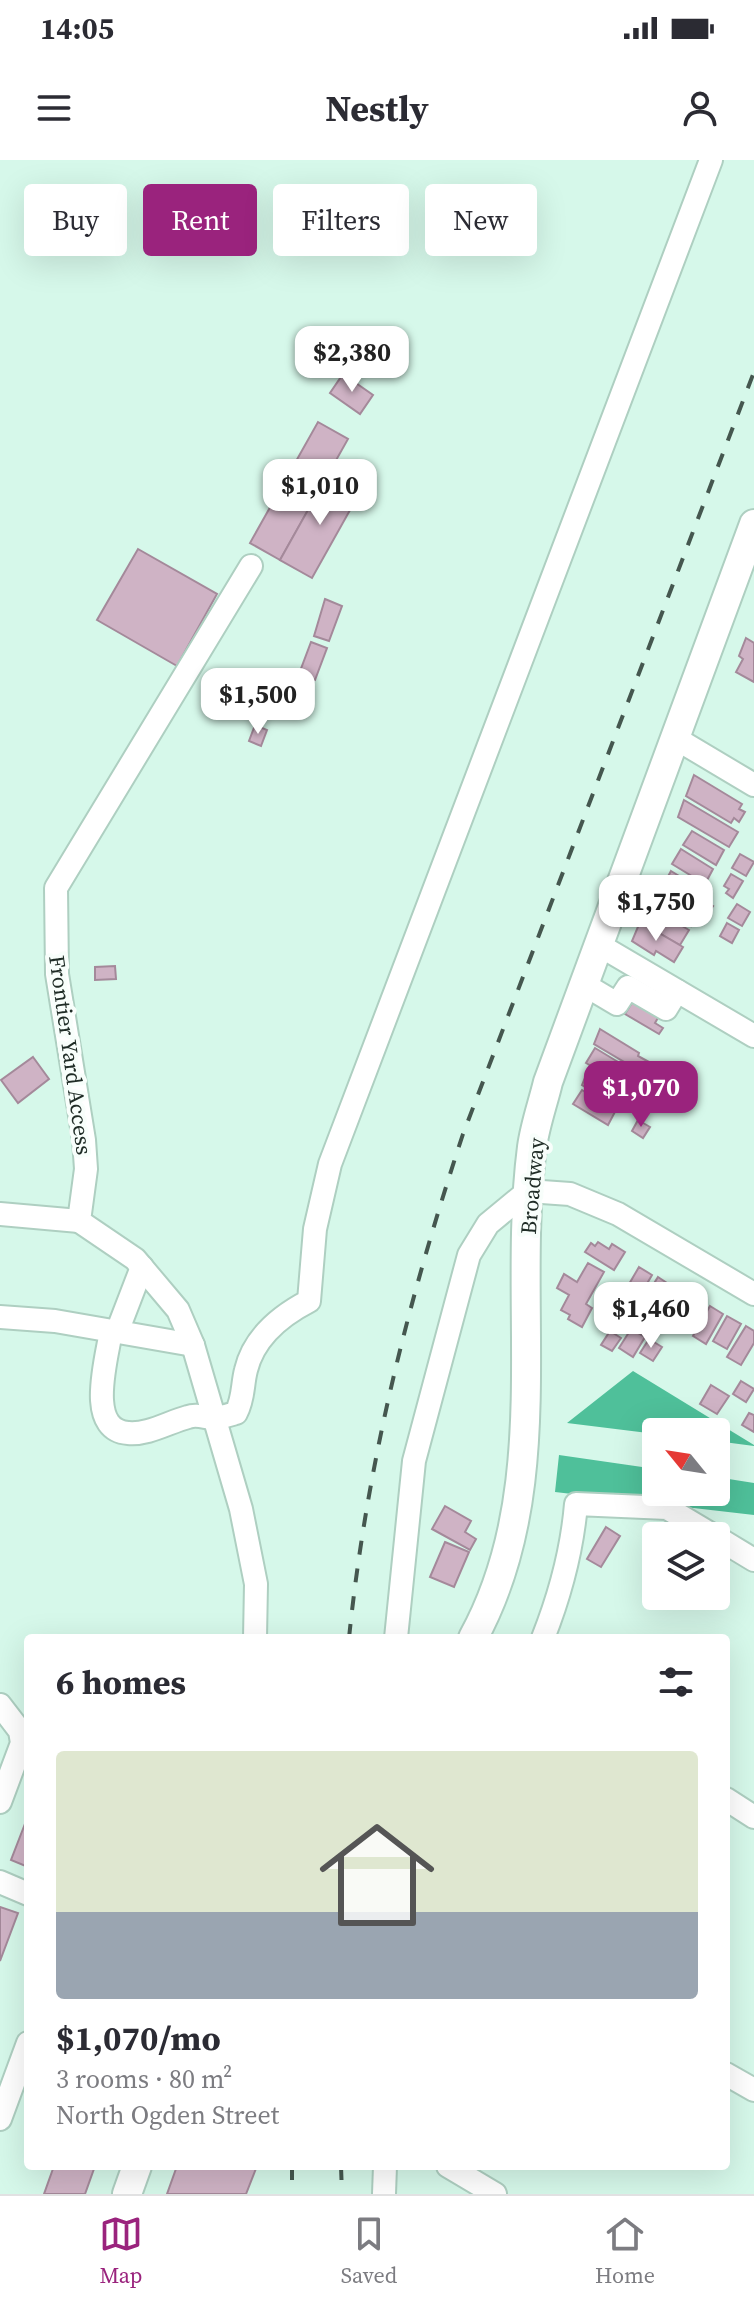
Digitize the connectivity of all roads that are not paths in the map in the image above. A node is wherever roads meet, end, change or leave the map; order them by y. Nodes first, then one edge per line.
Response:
1 (711, 160) edge
2 (751, 542) edge
3 (251, 566) dead end
4 (675, 738) junction
5 (754, 785) edge
6 (599, 945) junction
7 (585, 985) junction
8 (677, 991) junction
9 (754, 1036) edge
10 (528, 1191) junction
11 (0, 1214) edge
12 (79, 1221) junction
13 (142, 1267) junction
14 (754, 1294) edge
15 (0, 1317) edge
16 (114, 1331) junction
17 (193, 1345) junction
18 (214, 1418) junction
19 (690, 1522) edge
20 (730, 1546) edge
21 (754, 1560) edge
22 (255, 1634) edge
23 (396, 1634) edge
24 (475, 1634) edge
25 (544, 1634) edge
26 (0, 1705) edge
27 (0, 1802) edge
28 (730, 1802) edge
29 (754, 1817) edge
30 (0, 1882) edge
31 (24, 1892) edge
32 (24, 2054) edge
33 (730, 2076) edge
34 (754, 2090) edge
35 (0, 2119) edge
36 (136, 2170) edge
37 (385, 2170) edge
38 (455, 2170) edge
39 (127, 2194) edge
40 (384, 2194) edge
41 (495, 2194) edge

1 - 18 street
2 - 4 main road, Broadway
3 - 12 street, Frontier Yard Access
4 - 5 street
4 - 6 main road, Broadway
6 - 7 main road, Broadway
6 - 8 street
7 - 8 street
7 - 10 main road, Broadway
8 - 9 street
10 - 14 street
10 - 23 street
10 - 24 main road, Broadway
11 - 12 street
12 - 13 street
13 - 16 street
13 - 17 street
15 - 16 street
16 - 17 street
16 - 18 street
17 - 18 street
18 - 22 street
19 - 25 street
20 - 21 street
26 - 27 street
28 - 29 street
30 - 31 street
32 - 35 street
33 - 34 street
36 - 39 main road
37 - 40 street
38 - 41 street

